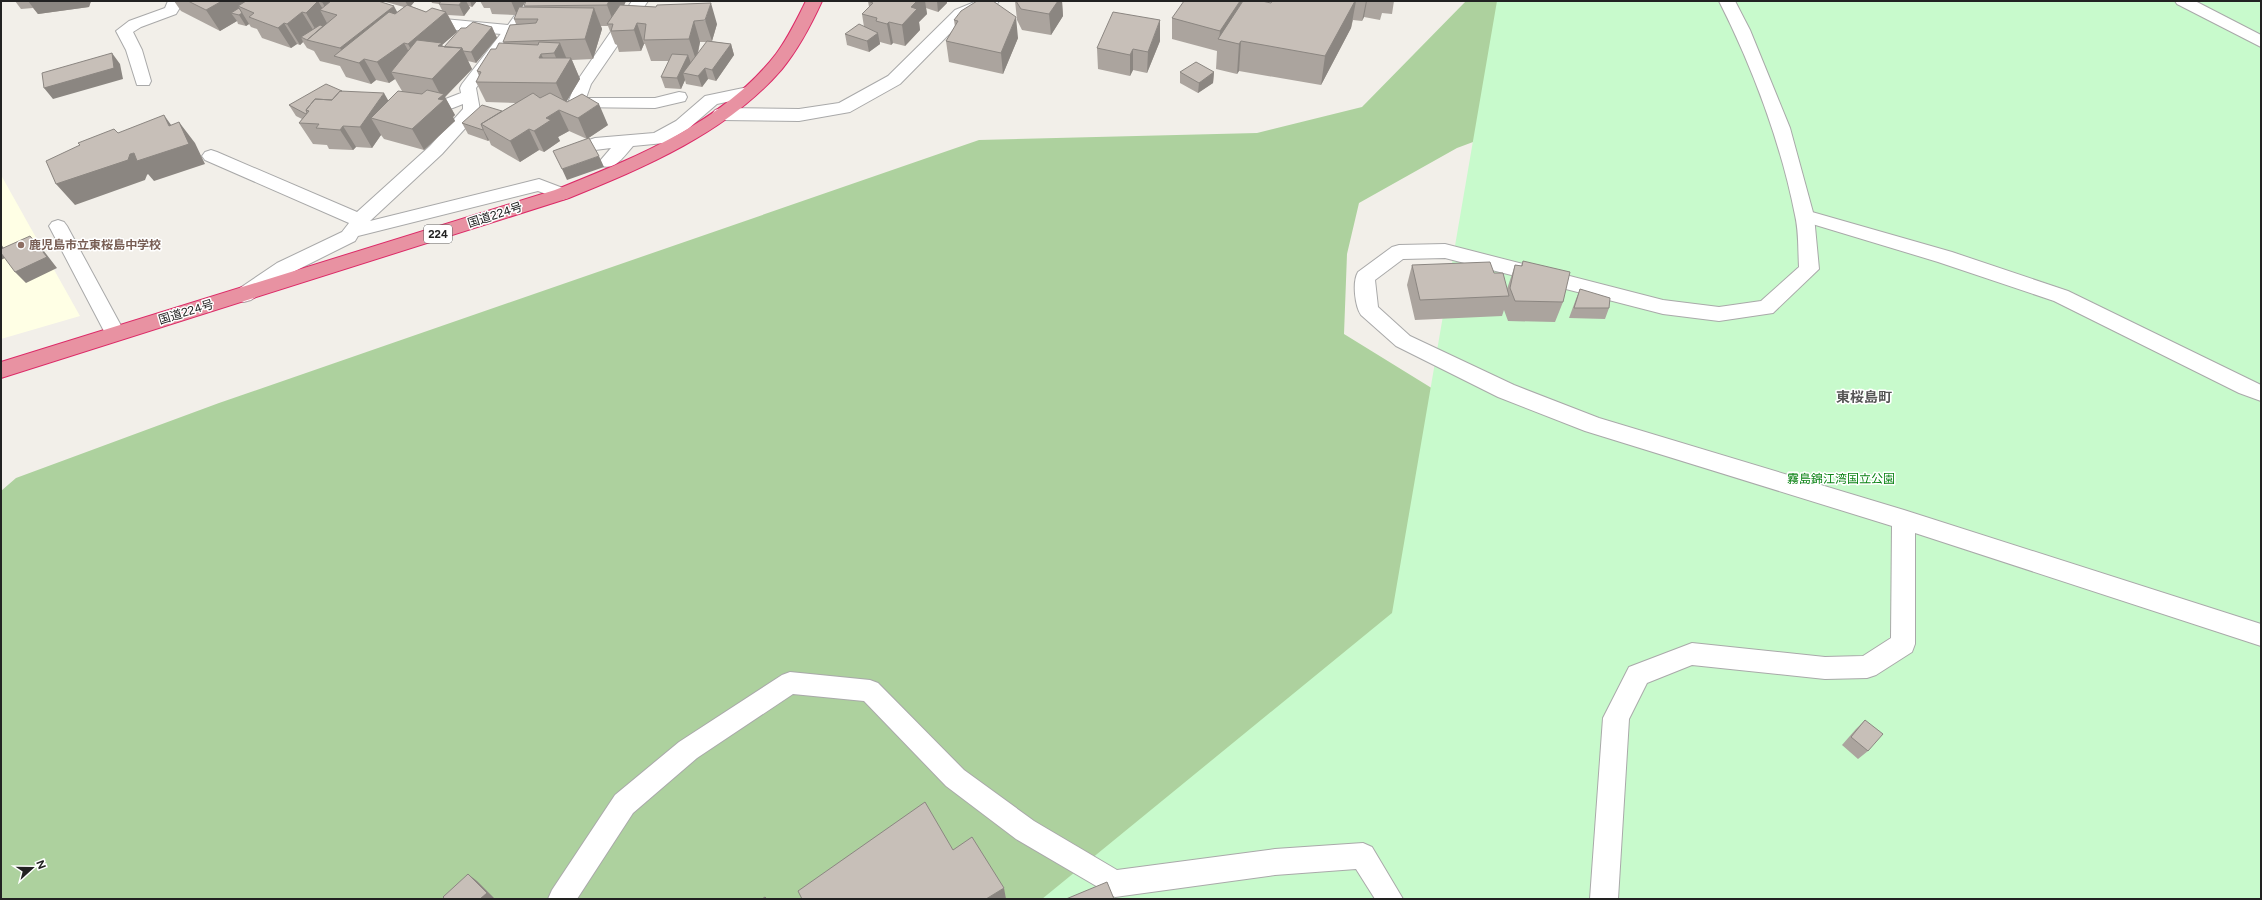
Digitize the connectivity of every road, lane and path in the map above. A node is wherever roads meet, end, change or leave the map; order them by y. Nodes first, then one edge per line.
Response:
1 (176, 1) edge
2 (533, 1) edge
3 (640, 1) edge
4 (814, 1) edge
5 (991, 1) edge
6 (1727, 1) edge
7 (2183, 1) edge
8 (408, 16) edge
9 (512, 30) junction
10 (2261, 42) edge
11 (143, 81) dead end
12 (748, 92) junction
13 (679, 97) dead end
14 (469, 104) junction
15 (408, 108) edge
16 (491, 114) edge
17 (720, 114) junction
18 (628, 141) junction
19 (595, 144) dead end
20 (211, 156) dead end
21 (608, 162) dead end
22 (562, 194) junction
23 (1805, 216) junction
24 (58, 226) dead end
25 (356, 227) junction
26 (243, 295) junction
27 (115, 333) junction
28 (1, 370) edge
29 (2261, 393) edge
30 (1904, 520) junction
31 (2261, 635) edge
32 (561, 899) edge
33 (1390, 899) edge
34 (1604, 899) edge

1 - 11 lane
2 - 9 street
3 - 13 lane
4 - 12 highway, 国道224号 / 224
5 - 17 street
6 - 23 street
7 - 10 street
8 - 9 street
9 - 14 lane
12 - 17 highway, 国道224号 / 224
12 - 18 street
14 - 15 lane
14 - 16 lane
14 - 25 lane
17 - 22 highway, 国道224号 / 224
18 - 19 street
18 - 21 street
20 - 25 lane
22 - 25 lane
22 - 26 highway, 国道224号 / 224
23 - 29 lane
23 - 30 street
24 - 27 lane
25 - 26 lane
26 - 27 highway, 国道224号 / 224
27 - 28 highway, 国道224号 / 224
30 - 31 street
30 - 34 street
32 - 33 lane

